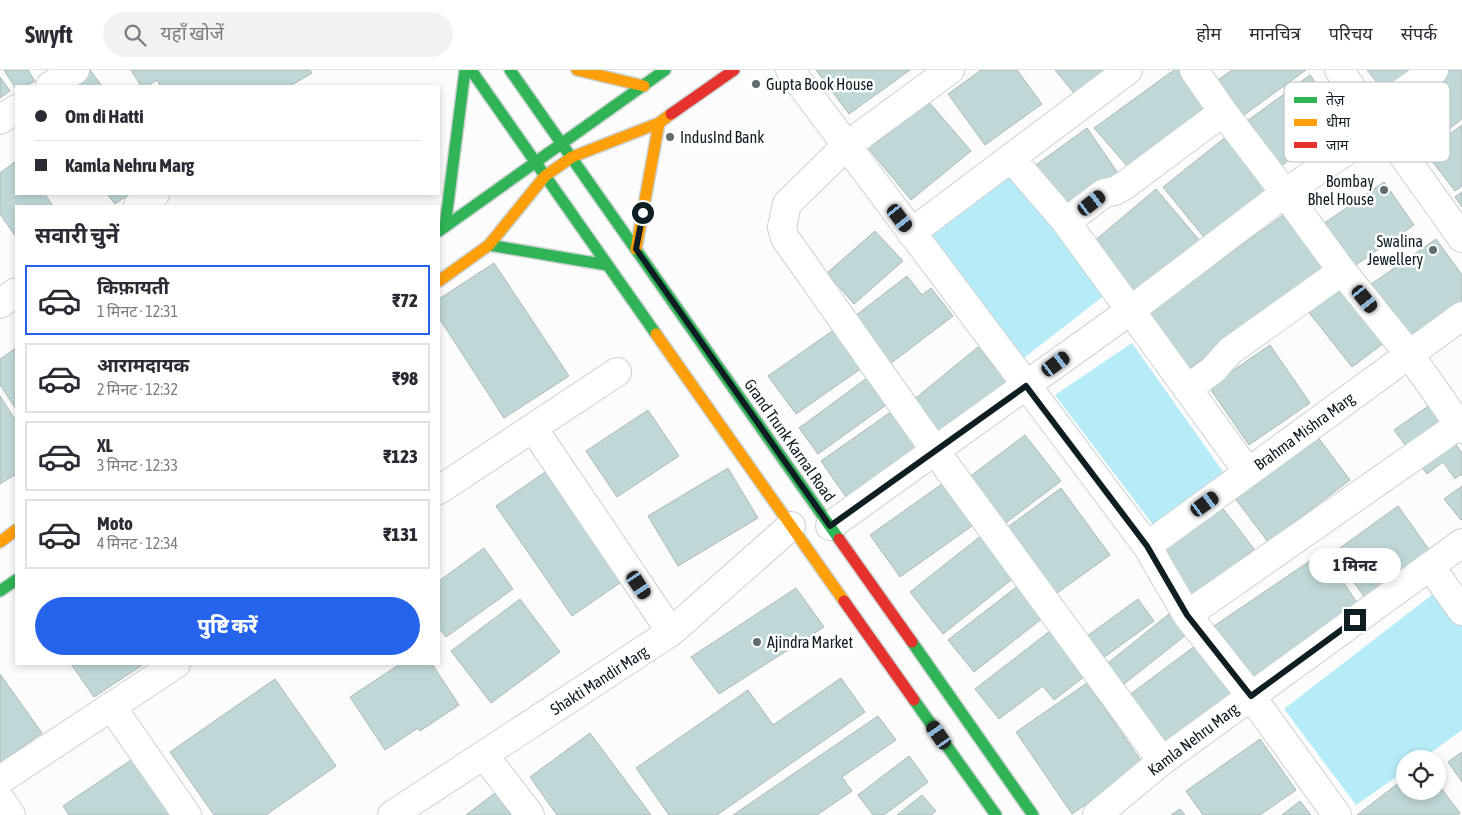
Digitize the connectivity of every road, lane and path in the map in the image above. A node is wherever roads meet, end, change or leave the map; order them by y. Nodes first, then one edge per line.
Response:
1 (75, 70) edge
2 (465, 70) edge
3 (471, 70) edge
4 (510, 70) edge
5 (576, 70) edge
6 (665, 70) edge
7 (734, 70) edge
8 (790, 70) edge
9 (950, 70) edge
10 (1128, 70) edge
11 (1194, 70) edge
12 (1339, 70) edge
13 (1434, 70) edge
14 (1348, 82) edge
15 (1421, 82) edge
16 (52, 85) edge
17 (644, 86) junction
18 (15, 110) edge
19 (1223, 112) junction
20 (0, 120) edge
21 (659, 123) junction
22 (562, 144) junction
23 (846, 146) junction
24 (572, 157) junction
25 (1011, 158) junction
26 (1325, 162) edge
27 (1407, 162) edge
28 (536, 163) junction
29 (545, 176) junction
30 (1285, 193) junction
31 (154, 195) edge
32 (139, 205) edge
33 (1066, 222) junction
34 (442, 229) edge
35 (911, 233) junction
36 (1462, 238) edge
37 (489, 245) junction
38 (636, 249) junction
39 (607, 265) junction
40 (1342, 271) junction
41 (440, 280) edge
42 (15, 293) edge
43 (0, 304) edge
44 (1131, 310) junction
45 (1462, 316) edge
46 (1410, 354) junction
47 (617, 372) dead end
48 (1026, 386) junction
49 (1187, 389) junction
50 (1461, 427) edge
51 (532, 428) junction
52 (936, 452) junction
53 (1248, 472) junction
54 (440, 489) edge
55 (791, 526) junction
56 (830, 526) junction
57 (15, 531) edge
58 (0, 542) edge
59 (1462, 543) edge
60 (1147, 546) junction
61 (1430, 566) junction
62 (15, 581) edge
63 (0, 591) edge
64 (1462, 611) edge
65 (1187, 615) junction
66 (670, 632) junction
67 (174, 665) edge
68 (1251, 696) junction
69 (111, 706) junction
70 (484, 754) junction
71 (1162, 761) junction
72 (0, 780) edge
73 (0, 799) edge
74 (11, 815) edge
75 (186, 815) edge
76 (392, 815) edge
77 (530, 815) edge
78 (996, 815) edge
79 (1033, 815) edge
80 (1097, 815) edge
81 (1338, 815) edge

1 - 16 street
2 - 34 main road
3 - 28 main road
4 - 22 main road, Grand Trunk Karnal Road
5 - 17 main road
6 - 17 main road
7 - 21 main road
8 - 23 street
9 - 23 street
10 - 25 street
11 - 19 street
12 - 14 street
13 - 15 street
17 - 22 main road
18 - 20 street
19 - 30 street
19 - 33 street
21 - 24 main road
21 - 38 main road
22 - 24 main road, Grand Trunk Karnal Road
22 - 28 main road
23 - 35 street
23 - 52 street
24 - 29 main road
24 - 38 main road, Grand Trunk Karnal Road
25 - 33 street
25 - 35 street
26 - 30 street
27 - 36 street
28 - 29 main road
28 - 34 main road
29 - 37 main road
29 - 39 main road
30 - 40 street
30 - 44 street
31 - 32 street
33 - 44 street
35 - 48 street
37 - 39 main road
37 - 41 main road
38 - 56 main road, Grand Trunk Karnal Road
39 - 55 main road
40 - 46 street
40 - 49 street
42 - 43 street
44 - 48 street
44 - 49 street
45 - 46 street, Brahma Mishra Marg
46 - 50 street
46 - 53 street, Brahma Mishra Marg
47 - 51 street
48 - 52 street
48 - 60 street
49 - 53 street
50 - 65 street
51 - 54 street
51 - 66 street
52 - 56 street
52 - 71 street
53 - 60 street, Brahma Mishra Marg
55 - 66 street, Shakti Mandir Marg
55 - 78 main road
56 - 79 main road, Grand Trunk Karnal Road
57 - 58 main road
59 - 61 street, Kamla Nehru Marg
60 - 65 street
61 - 64 street
61 - 68 street, Kamla Nehru Marg
62 - 63 main road
65 - 68 street
66 - 70 street, Shakti Mandir Marg
67 - 69 street
68 - 71 street, Kamla Nehru Marg
68 - 81 street
69 - 72 street
69 - 75 street
70 - 76 street, Shakti Mandir Marg
70 - 77 street
71 - 80 street, Kamla Nehru Marg
73 - 74 street

